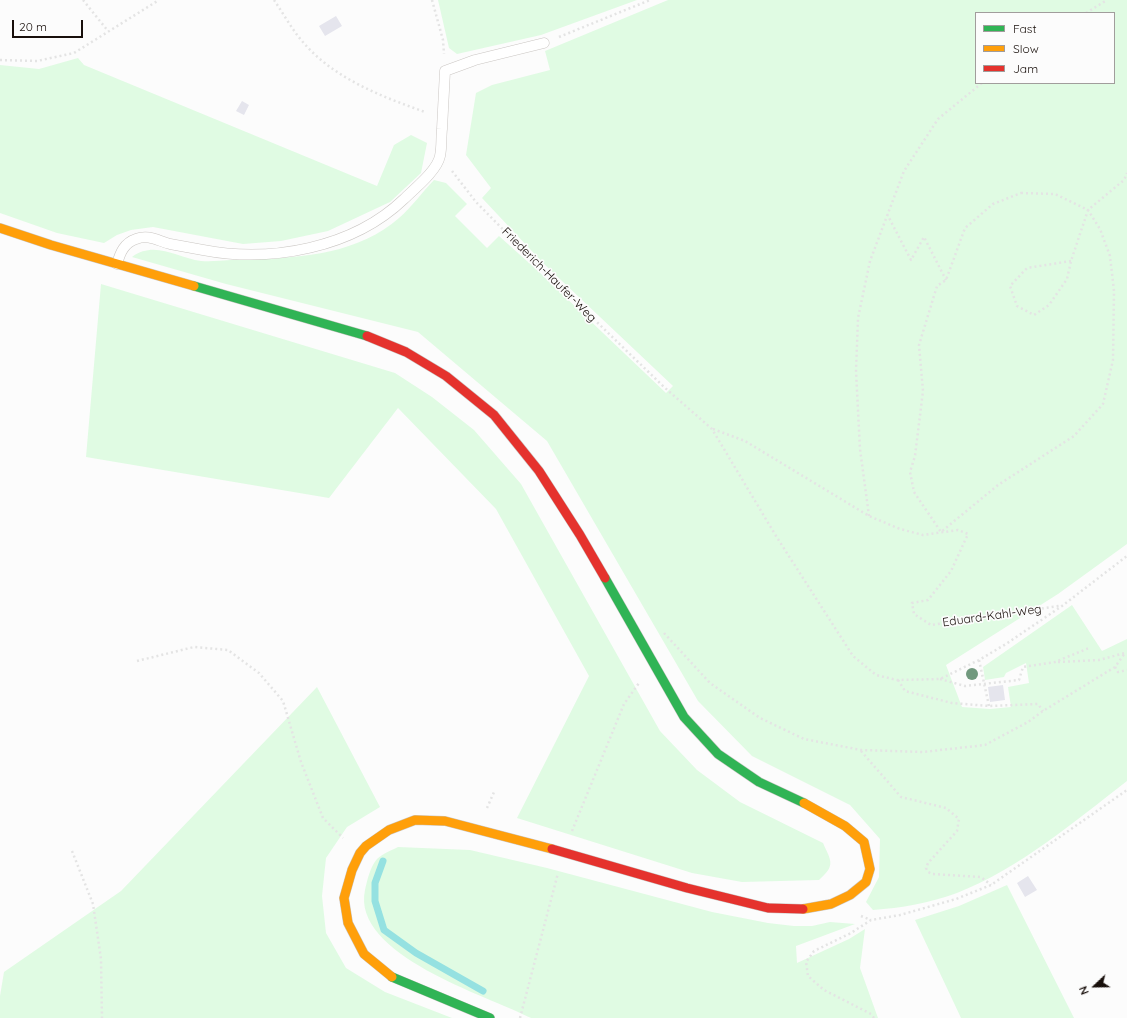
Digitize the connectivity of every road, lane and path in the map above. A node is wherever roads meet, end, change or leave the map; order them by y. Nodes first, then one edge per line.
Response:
1 (83, 0) edge
2 (159, 0) edge
3 (274, 0) edge
4 (432, 0) edge
5 (650, 0) edge
6 (1107, 0) edge
7 (1088, 12) edge
8 (108, 31) junction
9 (544, 43) joint
10 (0, 60) edge
11 (446, 71) junction
12 (981, 84) edge
13 (443, 118) junction
14 (440, 157) junction
15 (1127, 173) edge
16 (1088, 210) junction
17 (887, 214) junction
18 (0, 228) edge
19 (1071, 261) junction
20 (117, 264) junction
21 (946, 280) junction
22 (712, 429) junction
23 (869, 516) junction
24 (941, 532) junction
25 (1127, 556) edge
26 (1062, 606) junction
27 (663, 632) dead end
28 (1090, 648) dead end
29 (979, 660) junction
30 (136, 661) dead end
31 (1055, 662) junction
32 (1115, 667) junction
33 (1127, 670) edge
34 (940, 679) junction
35 (897, 680) junction
36 (984, 685) junction
37 (989, 706) junction
38 (1043, 710) junction
39 (861, 750) junction
40 (1127, 790) edge
41 (72, 851) dead end
42 (360, 853) junction
43 (991, 885) junction
44 (102, 1018) edge
45 (490, 1018) edge
46 (874, 1018) edge

1 - 8 path
2 - 8 path
3 - 13 path
4 - 11 path
5 - 9 path
6 - 7 path
8 - 10 path
9 - 11 lane
11 - 13 lane
12 - 17 path
13 - 14 lane
14 - 20 lane
14 - 22 path, Friederich-Haufer-Weg
15 - 16 path
16 - 19 path
16 - 21 path
16 - 24 path
17 - 21 path
17 - 23 path
18 - 20 main road
19 - 19 path
20 - 42 main road
21 - 24 path
22 - 23 path
22 - 35 path
23 - 24 path
24 - 26 path, Eduard-Kahl-Weg
25 - 26 path
26 - 29 path
27 - 39 path
28 - 31 path
29 - 34 path
29 - 36 path
30 - 42 path
31 - 32 path
31 - 36 path
32 - 33 path
32 - 38 path
34 - 35 path
34 - 36 path
35 - 37 path
36 - 37 path
37 - 38 path
38 - 39 path
39 - 43 path
40 - 43 path
41 - 44 path
42 - 45 main road
43 - 46 path

